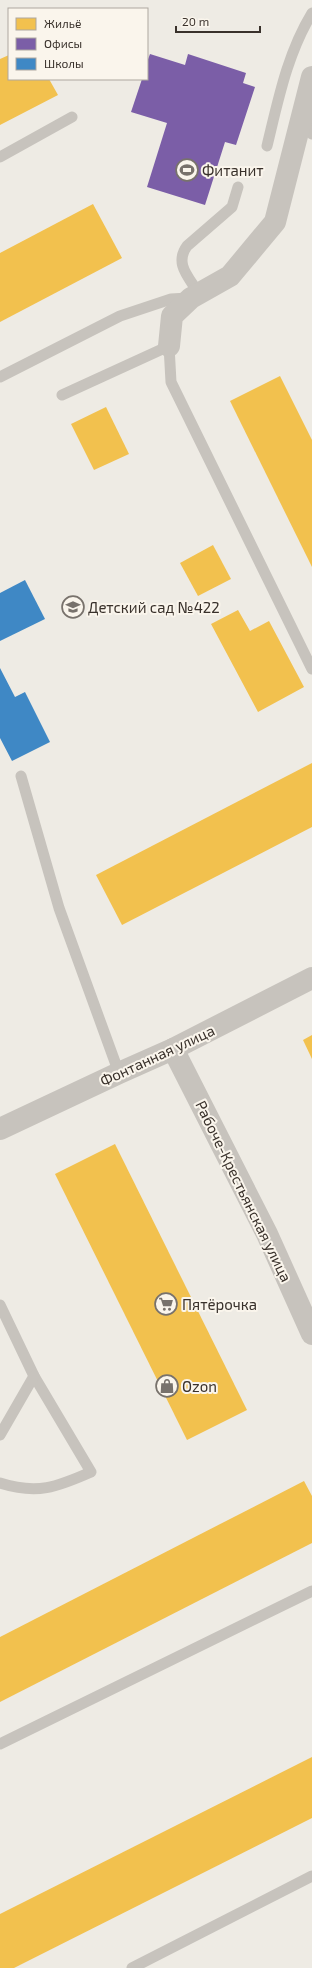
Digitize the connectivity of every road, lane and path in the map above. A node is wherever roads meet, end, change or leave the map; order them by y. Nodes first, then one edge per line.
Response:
1 (312, 13) edge
2 (312, 77) edge
3 (302, 114) junction
4 (72, 118) dead end
5 (312, 134) edge
6 (267, 146) dead end
7 (0, 157) edge
8 (238, 187) dead end
9 (195, 296) junction
10 (169, 346) junction
11 (0, 377) edge
12 (62, 395) dead end
13 (312, 669) edge
14 (21, 776) dead end
15 (312, 978) edge
16 (173, 1049) junction
17 (119, 1073) junction
18 (0, 1130) edge
19 (0, 1305) edge
20 (312, 1334) edge
21 (34, 1376) junction
22 (0, 1435) edge
23 (0, 1483) edge
24 (312, 1591) edge
25 (0, 1744) edge
26 (312, 1876) edge
27 (132, 1968) edge

1 - 6 lane
2 - 3 street
3 - 5 lane
3 - 9 street
4 - 7 lane
8 - 9 lane
9 - 10 street
9 - 11 lane
10 - 12 lane
10 - 13 lane
14 - 17 lane
15 - 16 street, Фонтанная улица
16 - 17 street, Фонтанная улица
16 - 20 street, Рабоче-Крестьянская улица
17 - 18 street, Фонтанная улица
19 - 21 lane
21 - 22 lane
21 - 23 lane
24 - 25 lane
26 - 27 lane

